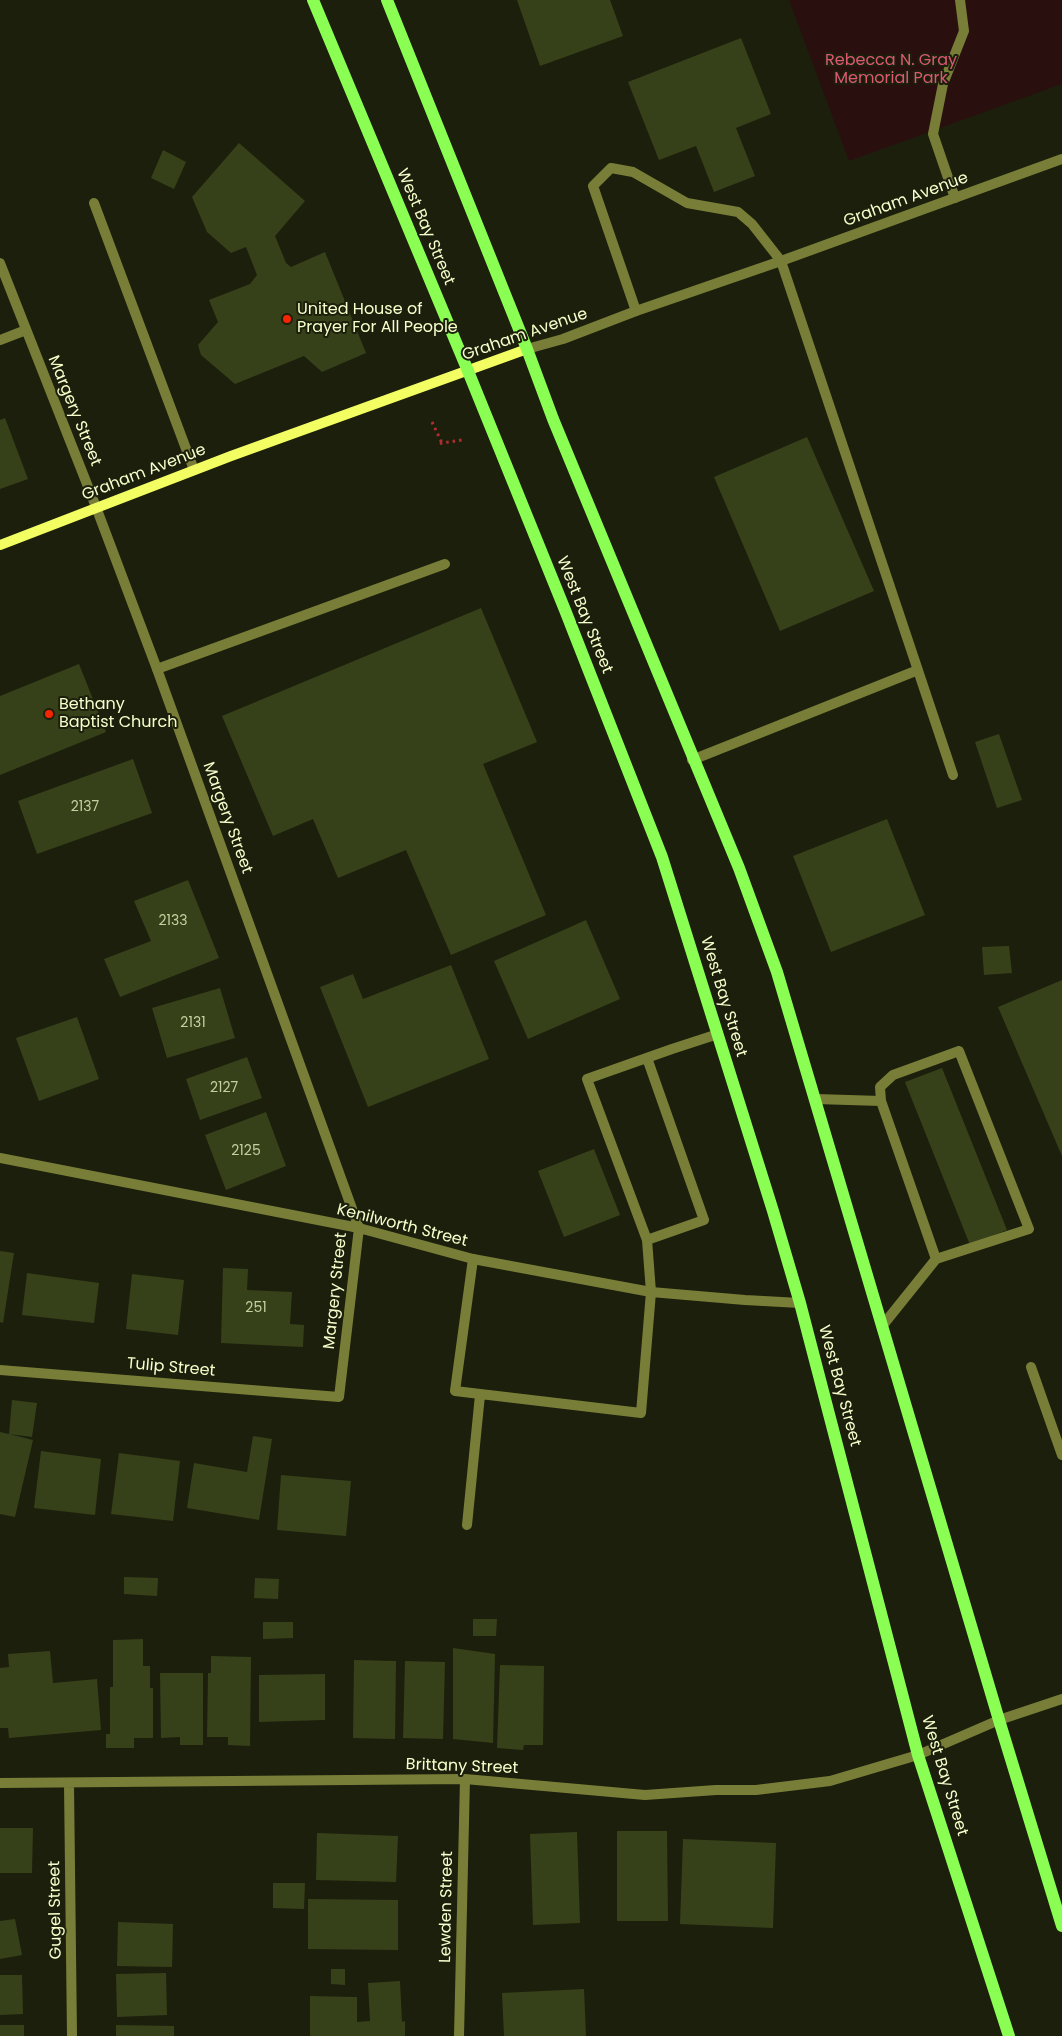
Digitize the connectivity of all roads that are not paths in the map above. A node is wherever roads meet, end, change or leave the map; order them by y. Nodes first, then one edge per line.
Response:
1 (313, 0) edge
2 (387, 0) edge
3 (960, 0) edge
4 (1062, 159) edge
5 (955, 198) junction
6 (94, 203) dead end
7 (781, 261) junction
8 (0, 263) edge
9 (636, 311) junction
10 (26, 330) junction
11 (0, 340) edge
12 (527, 350) junction
13 (468, 371) junction
14 (194, 470) junction
15 (96, 507) junction
16 (0, 545) edge
17 (445, 564) dead end
18 (157, 669) junction
19 (918, 670) junction
20 (692, 760) junction
21 (953, 775) dead end
22 (718, 1034) junction
23 (647, 1058) junction
24 (816, 1099) junction
25 (881, 1101) junction
26 (0, 1158) edge
27 (359, 1228) junction
28 (648, 1240) junction
29 (473, 1259) junction
30 (936, 1259) junction
31 (651, 1292) junction
32 (800, 1303) junction
33 (883, 1325) junction
34 (1031, 1367) dead end
35 (0, 1370) edge
36 (480, 1395) junction
37 (339, 1397) joint
38 (1062, 1455) edge
39 (467, 1525) dead end
40 (1062, 1699) edge
41 (998, 1720) junction
42 (918, 1755) junction
43 (465, 1779) junction
44 (0, 1783) edge
45 (70, 1784) junction
46 (1062, 1926) edge
47 (72, 2036) edge
48 (459, 2036) edge
49 (1009, 2036) edge

1 - 13 main road, West Bay Street
2 - 12 main road
3 - 5 street
4 - 5 street, Graham Avenue
5 - 7 street, Graham Avenue
6 - 14 street
7 - 9 street, Graham Avenue
7 - 9 street
7 - 19 street
8 - 10 street, Margery Street
9 - 12 street, Graham Avenue
10 - 11 street
10 - 15 street, Margery Street
12 - 13 street, Graham Avenue
12 - 20 main road
13 - 14 street, Graham Avenue
13 - 22 main road, West Bay Street
14 - 15 street, Graham Avenue
15 - 16 street, Graham Avenue
15 - 18 street, Margery Street
17 - 18 street
18 - 27 street, Margery Street
19 - 20 street
19 - 21 street
20 - 24 main road
22 - 23 street
22 - 32 main road, West Bay Street
23 - 28 street
23 - 28 street
24 - 25 street
24 - 33 main road
25 - 30 street
25 - 30 street
26 - 27 street, Kenilworth Street
27 - 29 street, Kenilworth Street
27 - 37 street, Margery Street
28 - 31 street
29 - 31 street, Kenilworth Street
29 - 36 street
30 - 33 street
31 - 32 street, Kenilworth Street
31 - 36 street
32 - 42 main road, West Bay Street
33 - 41 main road
34 - 38 street
35 - 37 street, Tulip Street
36 - 39 street
40 - 41 street, Brittany Street
41 - 42 street, Brittany Street
41 - 46 main road
42 - 43 street, Brittany Street
42 - 49 main road, West Bay Street
43 - 45 street, Brittany Street
43 - 48 street, Lewden Street
44 - 45 street, Brittany Street
45 - 47 street, Gugel Street

